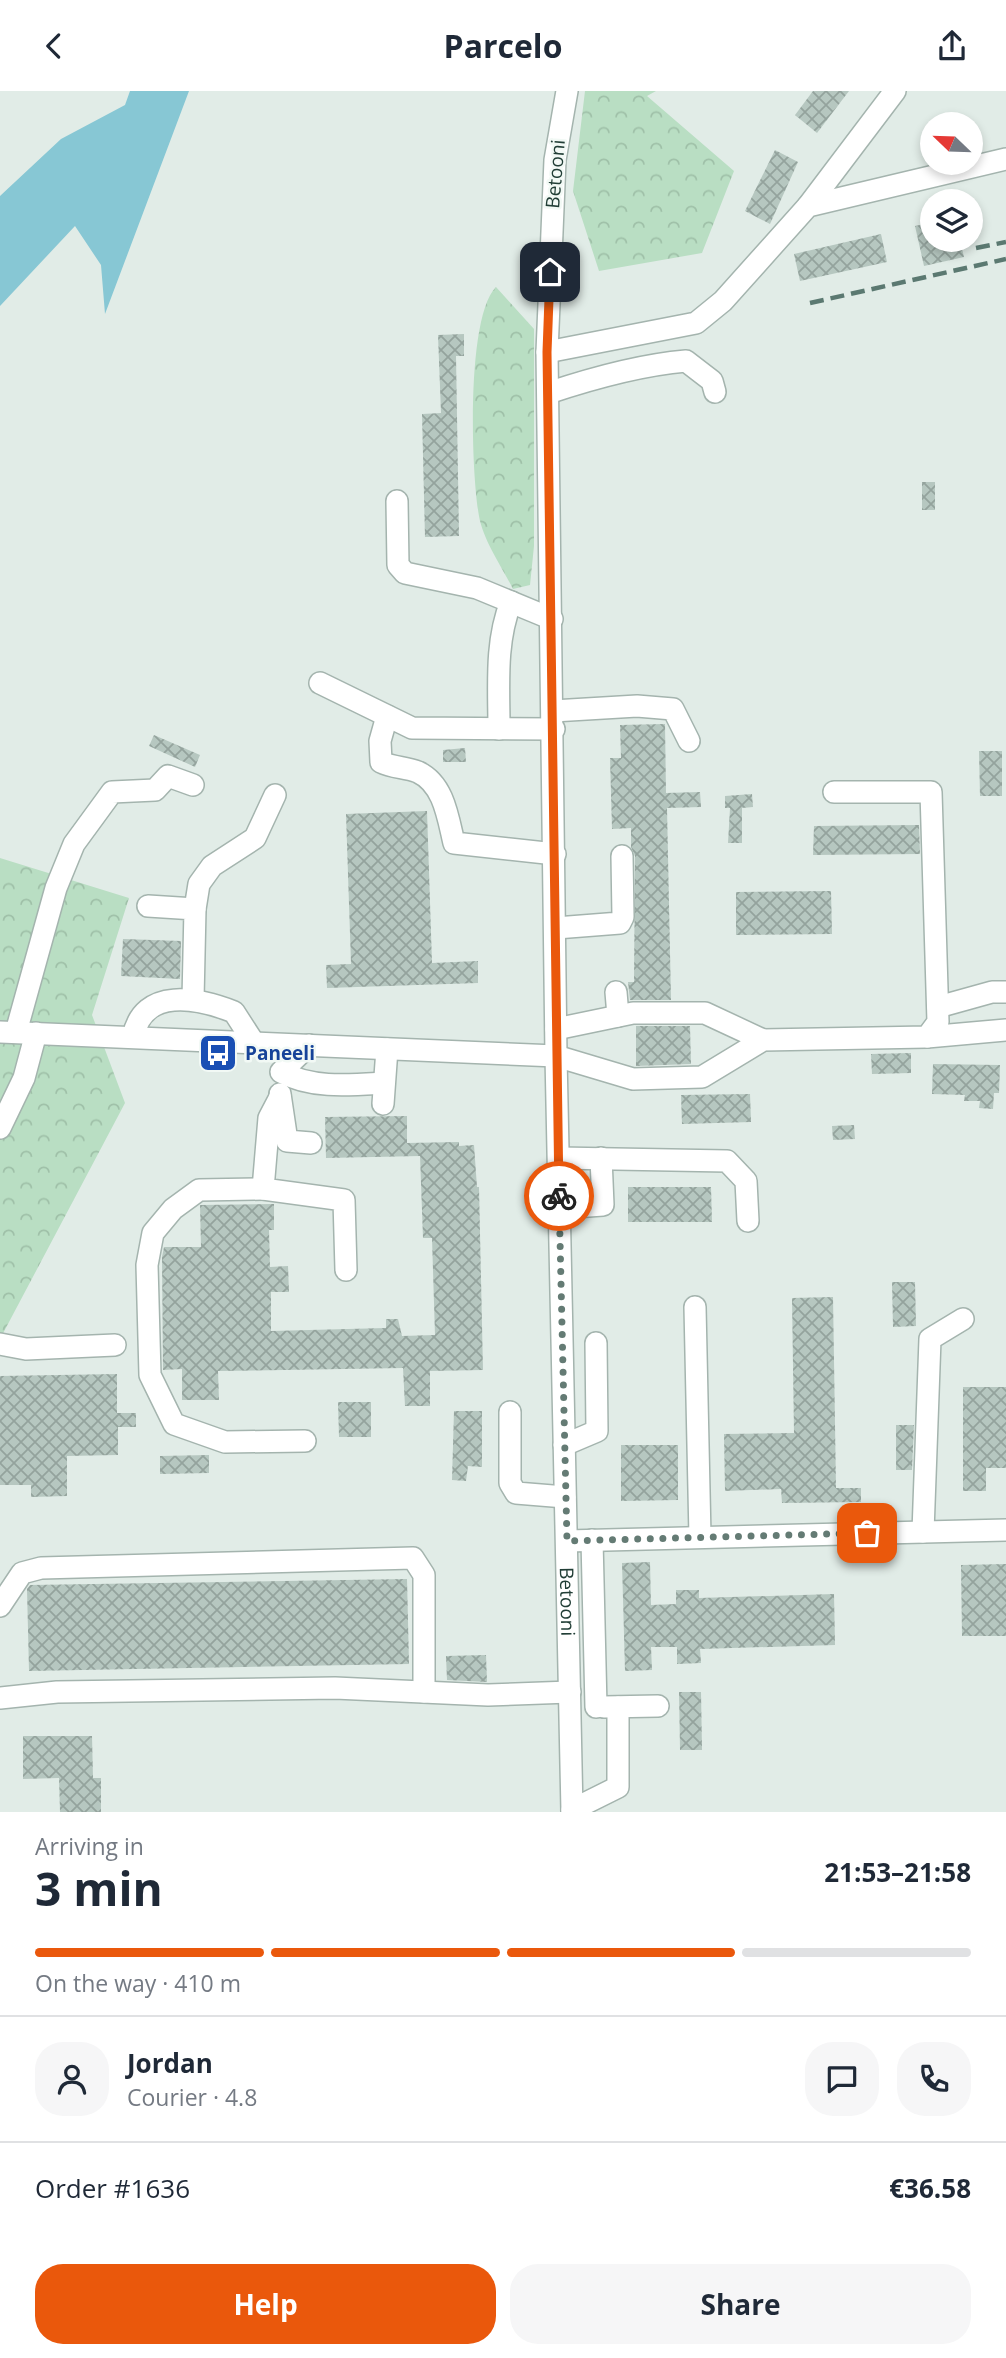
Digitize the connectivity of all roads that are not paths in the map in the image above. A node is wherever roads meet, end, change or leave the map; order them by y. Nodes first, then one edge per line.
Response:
1 (568, 91) edge
2 (895, 91) edge
3 (1006, 159) edge
4 (808, 206) junction
5 (547, 352) junction
6 (715, 392) dead end
7 (548, 393) junction
8 (397, 501) dead end
9 (512, 602) junction
10 (552, 619) junction
11 (320, 683) dead end
12 (387, 716) junction
13 (553, 720) junction
14 (499, 729) junction
15 (689, 741) dead end
16 (193, 785) dead end
17 (834, 792) dead end
18 (275, 795) dead end
19 (555, 854) junction
20 (622, 856) dead end
21 (148, 906) dead end
22 (195, 909) junction
23 (555, 928) junction
24 (616, 992) dead end
25 (1006, 992) edge
26 (193, 999) junction
27 (938, 1007) junction
28 (618, 1016) junction
29 (556, 1029) junction
30 (1006, 1030) edge
31 (17, 1032) edge
32 (132, 1037) junction
33 (927, 1037) junction
34 (763, 1040) junction
35 (260, 1043) junction
36 (309, 1045) junction
37 (387, 1049) junction
38 (556, 1056) junction
39 (282, 1072) junction
40 (280, 1097) junction
41 (0, 1128) edge
42 (311, 1143) dead end
43 (559, 1158) junction
44 (601, 1158) junction
45 (263, 1189) junction
46 (560, 1208) junction
47 (748, 1221) dead end
48 (346, 1270) dead end
49 (695, 1307) dead end
50 (963, 1319) dead end
51 (596, 1343) dead end
52 (0, 1344) edge
53 (115, 1345) dead end
54 (510, 1412) dead end
55 (306, 1441) dead end
56 (564, 1445) junction
57 (565, 1497) junction
58 (1006, 1530) edge
59 (923, 1532) junction
60 (699, 1537) junction
61 (592, 1540) junction
62 (567, 1541) junction
63 (0, 1606) edge
64 (424, 1692) junction
65 (0, 1698) edge
66 (570, 1700) junction
67 (658, 1706) dead end
68 (596, 1707) junction
69 (618, 1707) junction
70 (572, 1811) edge

1 - 5 street, Betooni
2 - 4 street
3 - 4 street
4 - 5 street
5 - 7 street, Betooni
6 - 7 street
7 - 10 street, Betooni
8 - 9 street
9 - 10 street
9 - 14 street
10 - 13 street, Betooni
11 - 12 street
12 - 14 street
12 - 19 street
13 - 14 street
13 - 15 street
13 - 19 street, Betooni
16 - 31 street
17 - 27 street
18 - 22 street
19 - 23 street, Betooni
20 - 23 street
21 - 22 street
22 - 26 street
23 - 29 street, Betooni
24 - 28 street
25 - 27 street
26 - 32 street
26 - 35 street
27 - 33 street
28 - 29 street
28 - 34 street
29 - 38 street, Betooni
30 - 33 street
31 - 32 street
31 - 41 street
32 - 35 street
33 - 34 street
34 - 38 street
35 - 36 street
35 - 39 street
36 - 37 street
36 - 39 street
37 - 38 street
37 - 39 street
38 - 43 street, Betooni
39 - 40 street
40 - 42 street
40 - 45 street
43 - 44 street
43 - 46 street, Betooni
44 - 46 street
44 - 47 street
45 - 48 street
45 - 55 street
46 - 56 street, Betooni
49 - 60 street
50 - 59 street
51 - 56 street
52 - 53 street
54 - 57 street
56 - 57 street, Betooni
57 - 62 street, Betooni
58 - 59 street
59 - 60 street
60 - 61 street
61 - 62 street
61 - 68 street
62 - 66 street, Betooni
63 - 64 street
64 - 65 street
64 - 66 street
66 - 68 street
66 - 70 street, Betooni
67 - 69 street
68 - 69 street
69 - 70 street

